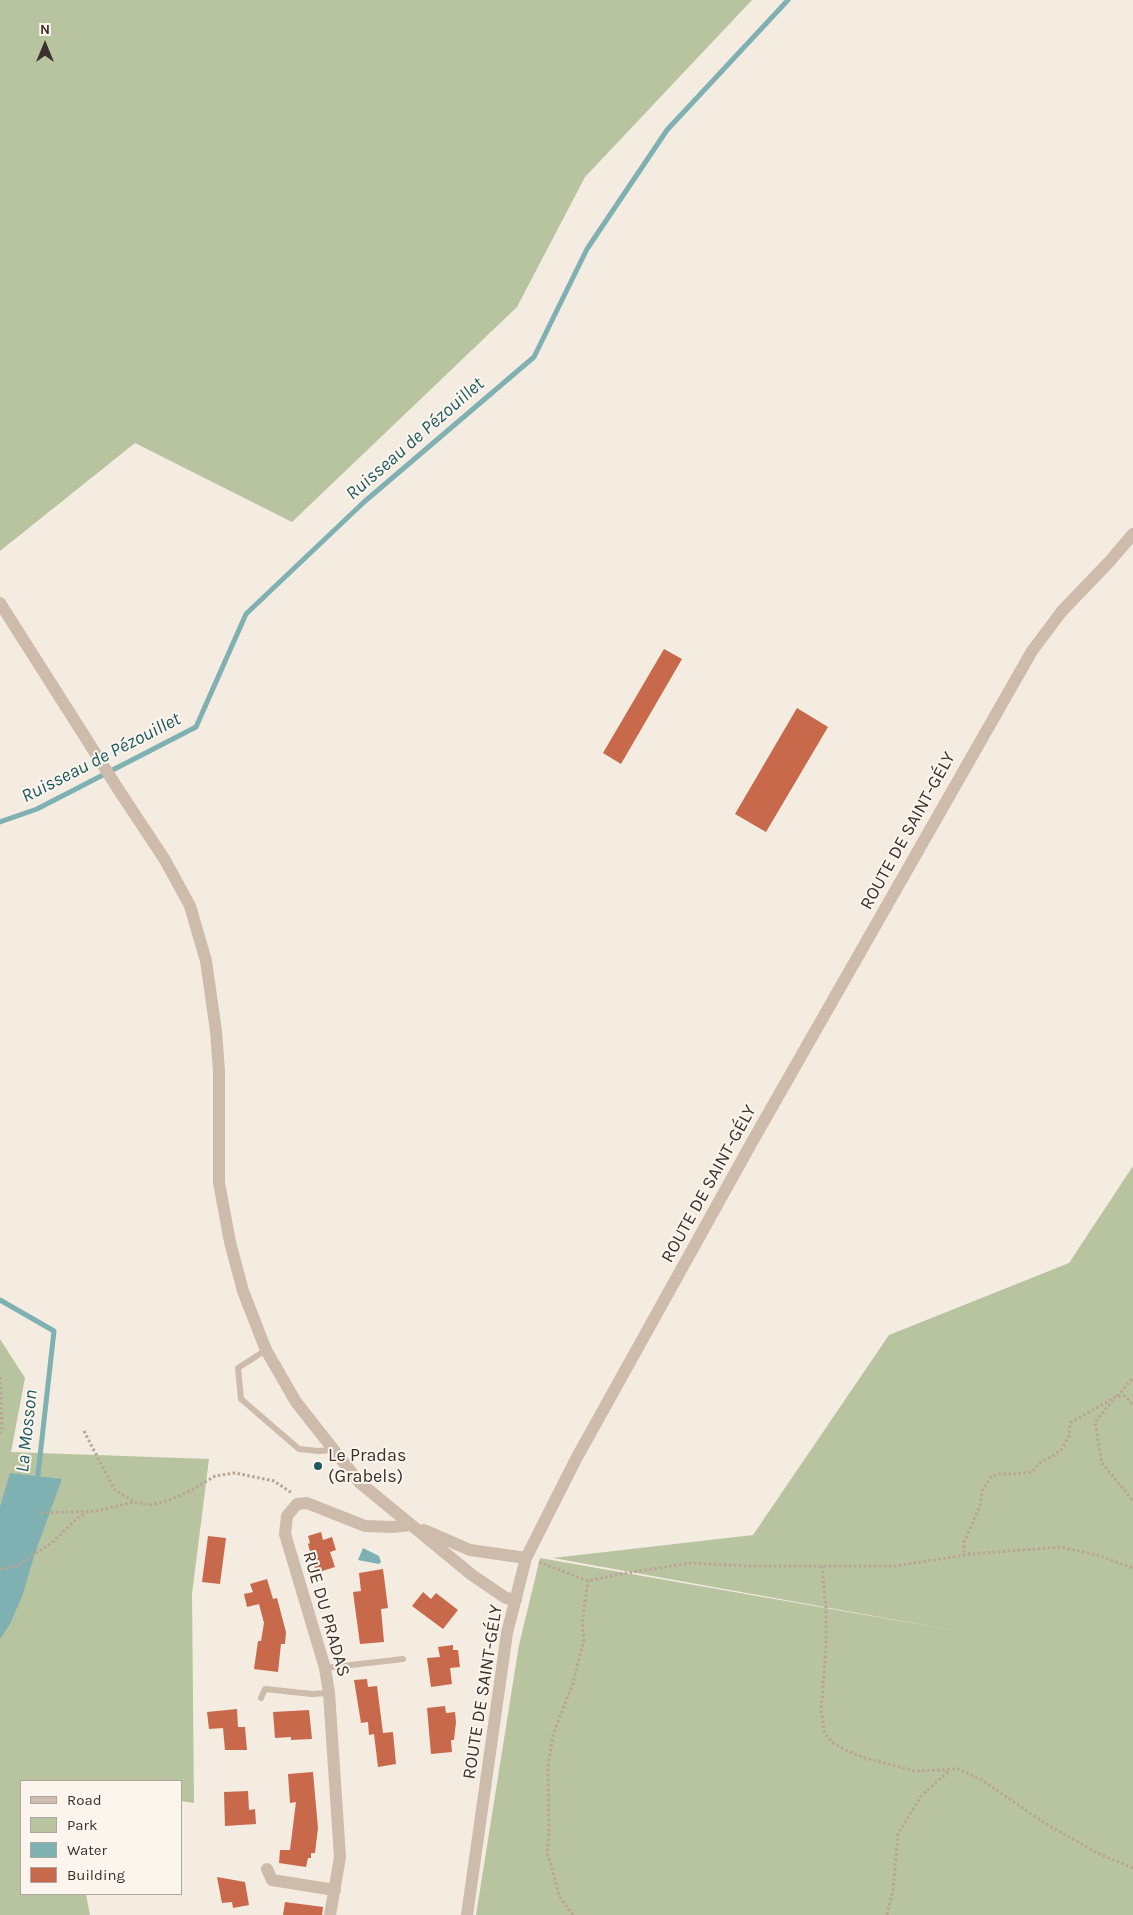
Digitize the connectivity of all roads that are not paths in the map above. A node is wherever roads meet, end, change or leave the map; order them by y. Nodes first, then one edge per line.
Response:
1 (1133, 534) edge
2 (0, 603) edge
3 (266, 1350) junction
4 (333, 1450) junction
5 (410, 1524) junction
6 (526, 1558) junction
7 (516, 1600) junction
8 (403, 1659) dead end
9 (325, 1668) junction
10 (329, 1693) junction
11 (261, 1698) dead end
12 (267, 1869) dead end
13 (335, 1890) junction
14 (330, 1915) edge
15 (467, 1915) edge

1 - 6 street, ROUTE DE SAINT-GÉLY
2 - 3 street
3 - 4 street
3 - 4 lane
4 - 5 street
5 - 6 street
5 - 7 street
5 - 9 street, RUE DU PRADAS
6 - 7 street, ROUTE DE SAINT-GÉLY
7 - 15 street, ROUTE DE SAINT-GÉLY
8 - 9 lane
9 - 10 street, RUE DU PRADAS
10 - 11 lane
10 - 13 street, RUE DU PRADAS
12 - 13 street
13 - 14 street, RUE DU PRADAS

